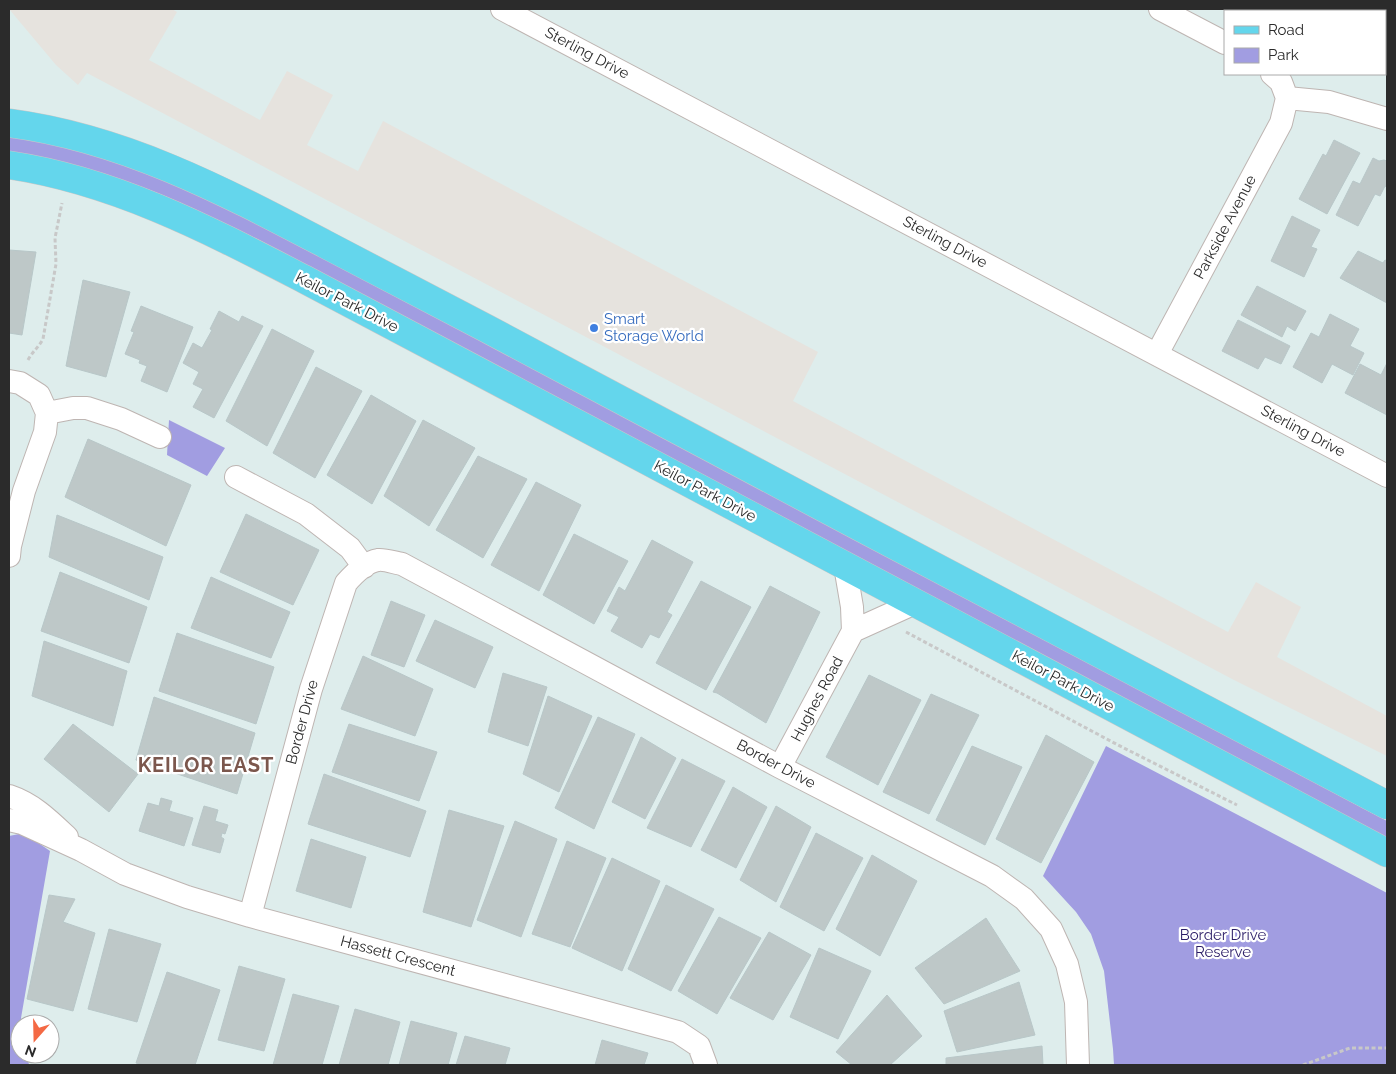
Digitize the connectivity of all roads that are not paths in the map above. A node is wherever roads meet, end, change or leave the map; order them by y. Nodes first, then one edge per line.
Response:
1 (502, 9) edge
2 (1160, 9) edge
3 (1224, 42) edge
4 (1273, 75) edge
5 (1287, 98) junction
6 (1387, 119) edge
7 (9, 123) edge
8 (9, 165) edge
9 (1157, 354) junction
10 (9, 381) edge
11 (47, 413) junction
12 (160, 437) dead end
13 (1387, 476) edge
14 (236, 477) dead end
15 (9, 556) edge
16 (845, 566) junction
17 (364, 567) junction
18 (915, 603) junction
19 (853, 631) junction
20 (780, 767) junction
21 (9, 796) edge
22 (1387, 805) edge
23 (9, 820) edge
24 (81, 850) junction
25 (1387, 853) edge
26 (250, 916) junction
27 (706, 1065) edge
28 (1078, 1065) edge

1 - 9 street, Sterling Drive
2 - 3 street
4 - 5 street
5 - 6 street
5 - 9 street, Parkside Avenue
7 - 22 main road
8 - 16 main road, Keilor Park Drive
9 - 13 street, Sterling Drive
10 - 11 street
11 - 12 street
11 - 15 street
14 - 17 street
16 - 18 main road, Keilor Park Drive
16 - 19 street
17 - 20 street, Border Drive
17 - 26 street, Border Drive
18 - 19 street
18 - 25 main road, Keilor Park Drive
19 - 20 street, Hughes Road
20 - 28 street, Border Drive
21 - 24 street, Hassett Crescent
23 - 24 street, Hassett Crescent
24 - 26 street, Hassett Crescent
26 - 27 street, Hassett Crescent

